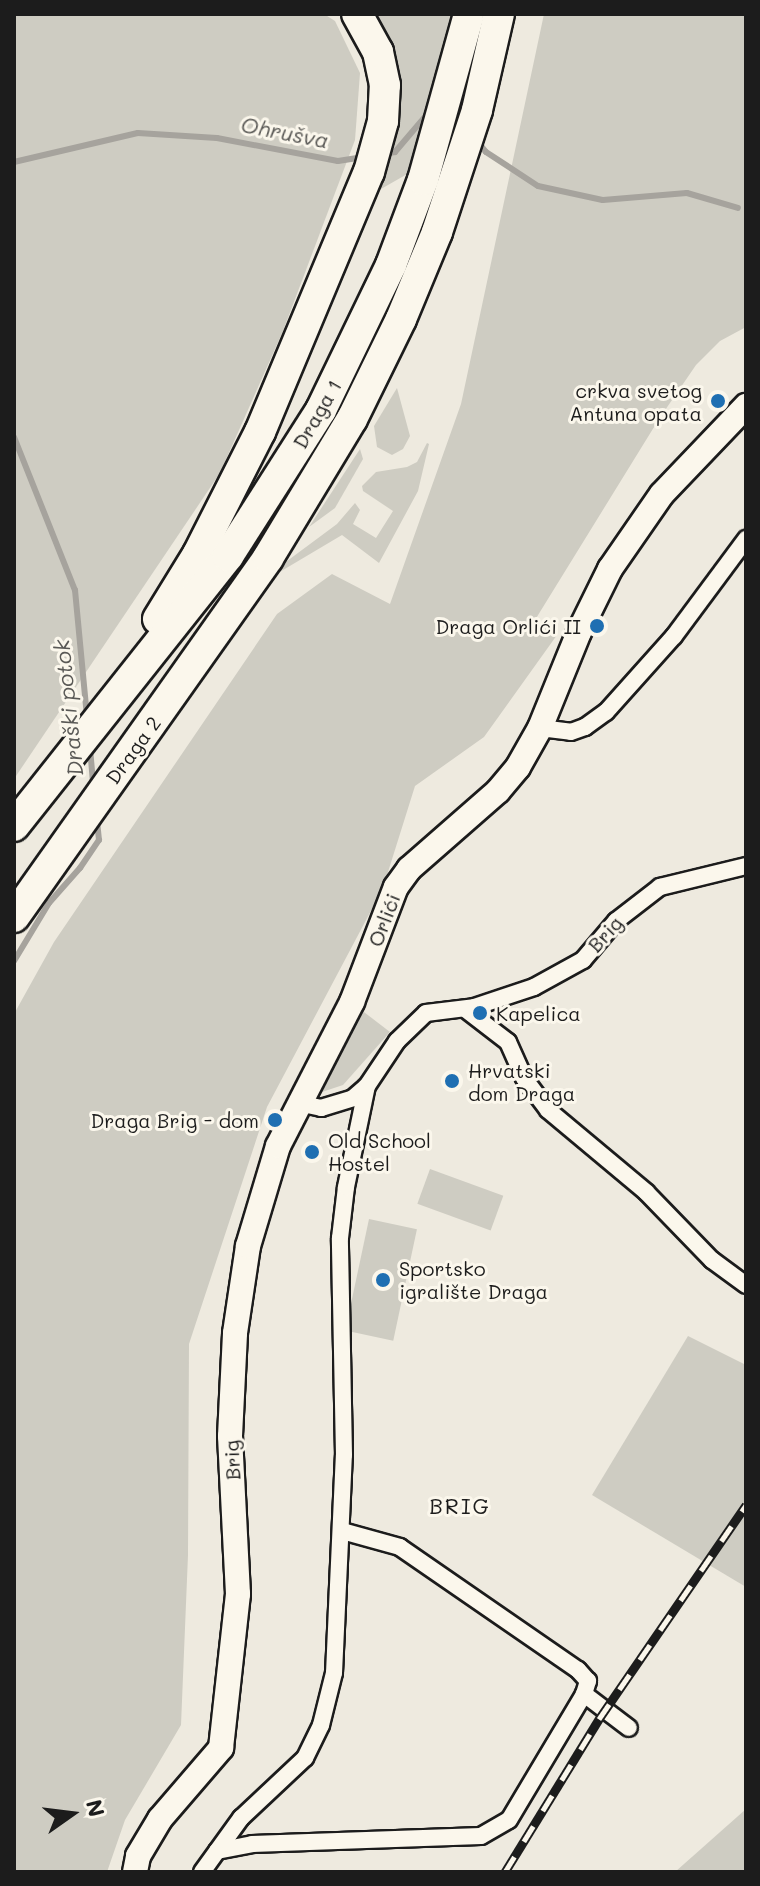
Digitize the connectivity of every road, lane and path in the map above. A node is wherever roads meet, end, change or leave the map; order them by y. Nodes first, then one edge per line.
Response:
1 (469, 14) edge
2 (499, 14) edge
3 (514, 14) edge
4 (364, 27) edge
5 (383, 376) junction
6 (746, 406) edge
7 (746, 539) edge
8 (540, 728) junction
9 (61, 757) junction
10 (14, 802) edge
11 (14, 826) edge
12 (746, 866) edge
13 (14, 917) edge
14 (465, 1009) junction
15 (367, 1086) junction
16 (298, 1103) junction
17 (746, 1285) edge
18 (342, 1531) junction
19 (584, 1694) junction
20 (629, 1728) dead end
21 (217, 1851) junction
22 (135, 1872) edge
23 (202, 1872) edge

1 - 9 highway, Draga 1
2 - 5 highway
3 - 5 highway
4 - 9 highway
5 - 13 highway, Draga 2
6 - 8 street, Orlići
7 - 8 street
8 - 16 street, Orlići
9 - 10 highway
9 - 11 highway
12 - 14 street, Brig
14 - 15 street, Brig
14 - 17 street
15 - 16 street, Brig
15 - 18 street, Brig
16 - 22 street, Brig
18 - 19 street
18 - 21 street, Brig
19 - 20 street
19 - 21 street
21 - 23 street, Brig

